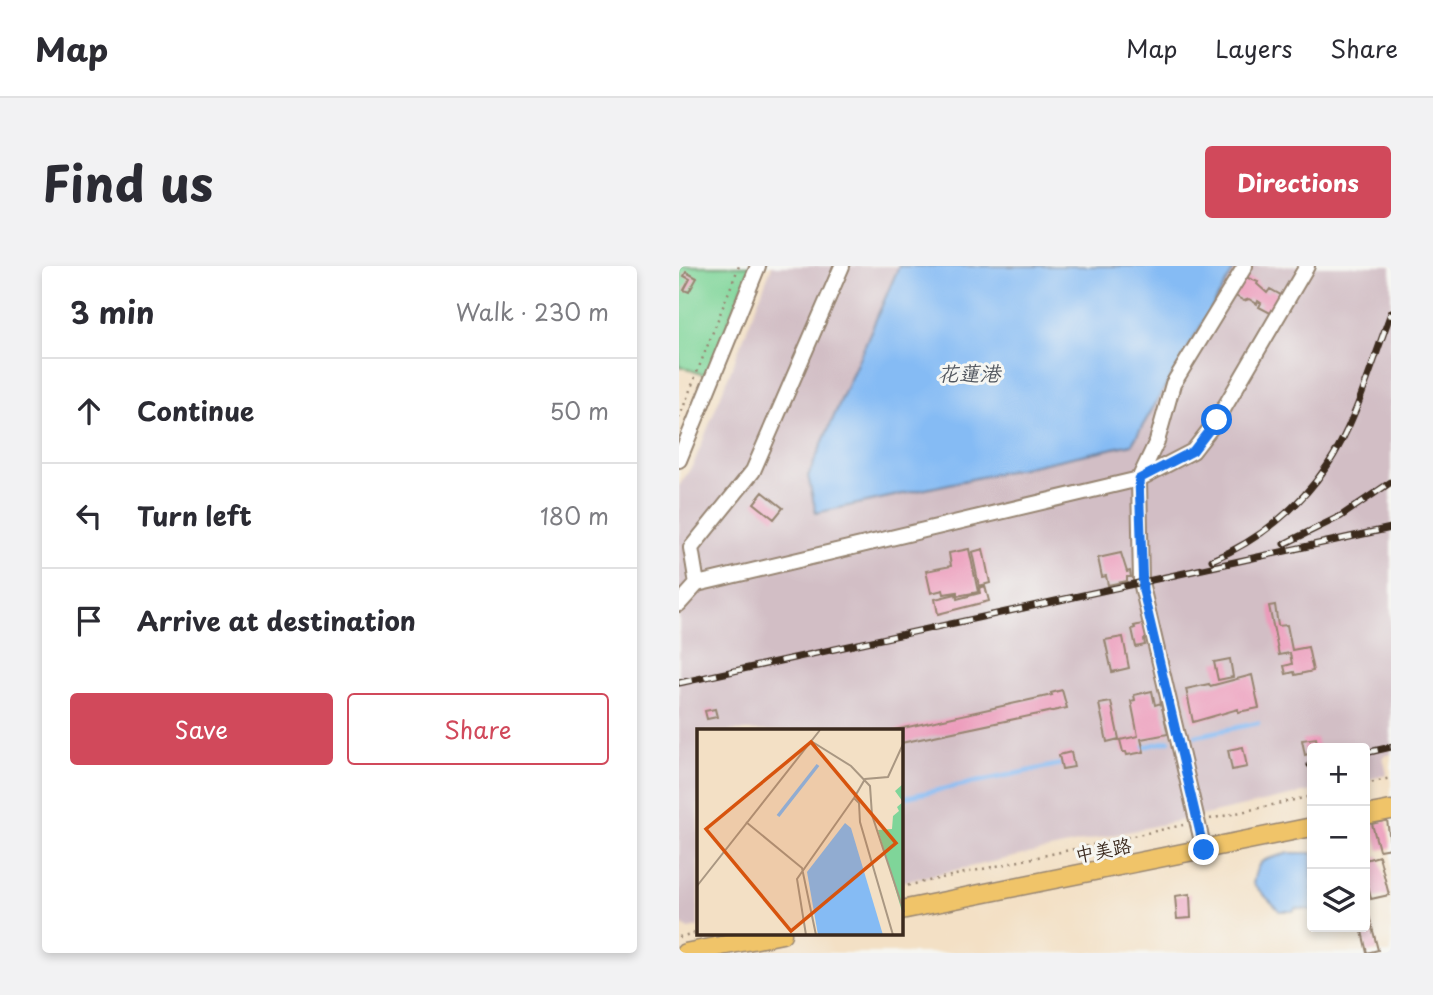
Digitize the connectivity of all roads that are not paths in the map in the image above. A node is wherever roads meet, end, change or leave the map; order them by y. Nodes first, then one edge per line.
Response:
1 (758, 266) edge
2 (842, 266) edge
3 (1244, 266) edge
4 (1307, 266) edge
5 (679, 460) edge
6 (1139, 479) junction
7 (697, 584) junction
8 (679, 604) edge
9 (1391, 810) edge
10 (1370, 814) edge
11 (1307, 828) edge
12 (1204, 850) junction
13 (903, 910) edge
14 (772, 936) edge
15 (685, 953) edge

1 - 5 street
2 - 7 street
3 - 6 street
4 - 6 street
6 - 7 street
6 - 12 street
7 - 8 street
9 - 10 main road
11 - 12 main road, 中美路
12 - 13 main road, 中美路
14 - 15 main road

